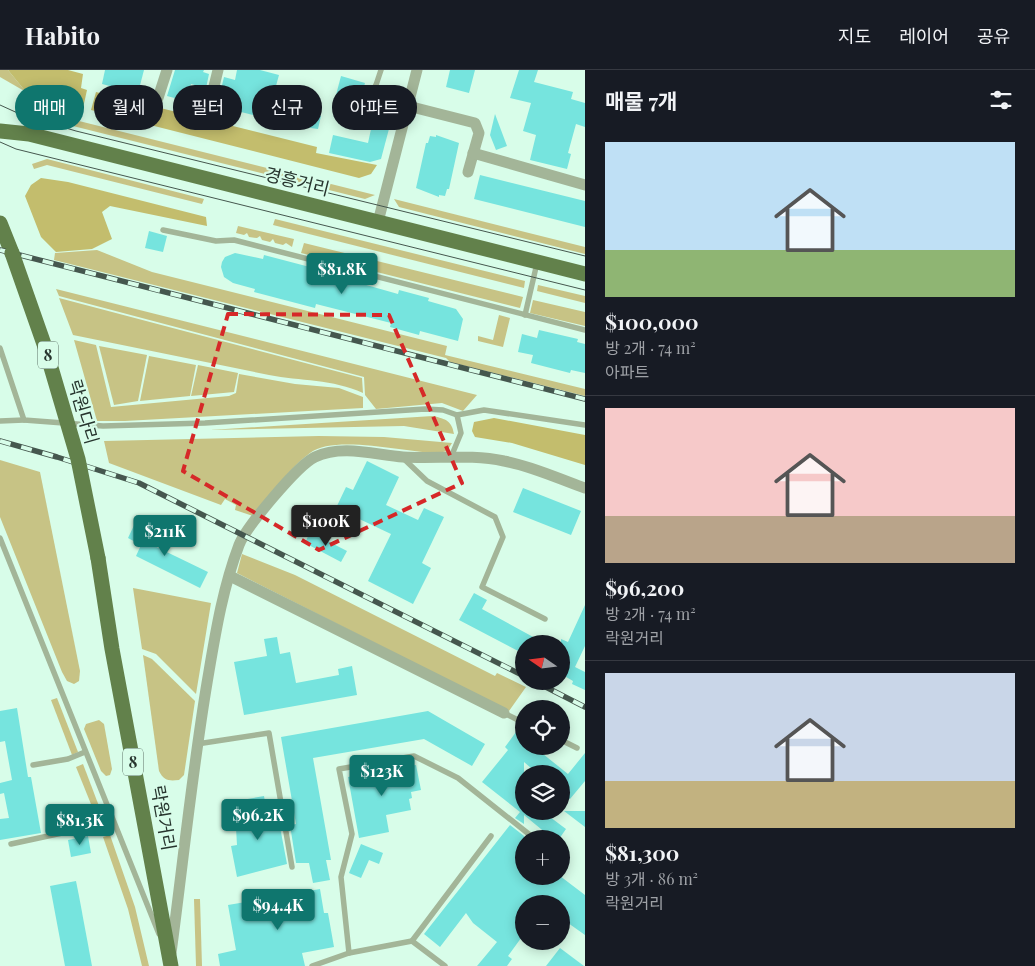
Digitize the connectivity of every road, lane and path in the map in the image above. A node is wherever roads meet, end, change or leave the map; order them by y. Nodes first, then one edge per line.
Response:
1 (167, 70) edge
2 (218, 70) edge
3 (381, 70) edge
4 (417, 70) edge
5 (162, 85) edge
6 (214, 85) edge
7 (376, 85) edge
8 (413, 85) edge
9 (417, 108) edge
10 (402, 130) edge
11 (0, 132) edge
12 (473, 153) junction
13 (468, 172) dead end
14 (585, 185) edge
15 (378, 222) junction
16 (0, 223) edge
17 (163, 230) dead end
18 (538, 262) junction
19 (585, 274) edge
20 (524, 315) junction
21 (585, 330) edge
22 (0, 348) edge
23 (457, 415) junction
24 (24, 420) junction
25 (0, 421) edge
26 (585, 425) edge
27 (403, 457) junction
28 (451, 457) junction
29 (585, 488) edge
30 (0, 538) edge
31 (98, 558) joint
32 (230, 576) junction
33 (545, 619) dead end
34 (504, 713) joint
35 (515, 718) edge
36 (197, 744) junction
37 (570, 744) edge
38 (577, 748) dead end
39 (85, 752) junction
40 (33, 764) dead end
41 (113, 822) junction
42 (524, 830) edge
43 (491, 836) dead end
44 (12, 844) dead end
45 (292, 867) dead end
46 (412, 941) junction
47 (349, 954) junction
48 (171, 964) edge
49 (312, 966) edge
50 (445, 966) edge

1 - 5 street
2 - 6 street
3 - 7 lane
4 - 8 street
9 - 12 street
10 - 15 street
11 - 15 main road, 경흥거리
12 - 13 street
12 - 14 street
15 - 18 main road, 경흥거리
16 - 31 main road, 락원다리 / 8, bridge
17 - 20 lane
18 - 19 main road, 경흥거리
18 - 20 lane
20 - 21 lane
22 - 24 lane
23 - 24 lane
23 - 26 lane
23 - 28 lane
24 - 25 lane
27 - 28 street
27 - 32 street
27 - 33 lane
28 - 29 street
30 - 39 lane
31 - 48 main road, 락원거리 / 8
32 - 34 street
32 - 36 street
34 - 35 lane
36 - 45 lane
36 - 48 street
37 - 38 lane
39 - 40 lane
39 - 41 lane
41 - 44 lane
41 - 48 lane
42 - 47 lane
43 - 46 lane
46 - 47 lane
46 - 50 lane
47 - 49 lane

